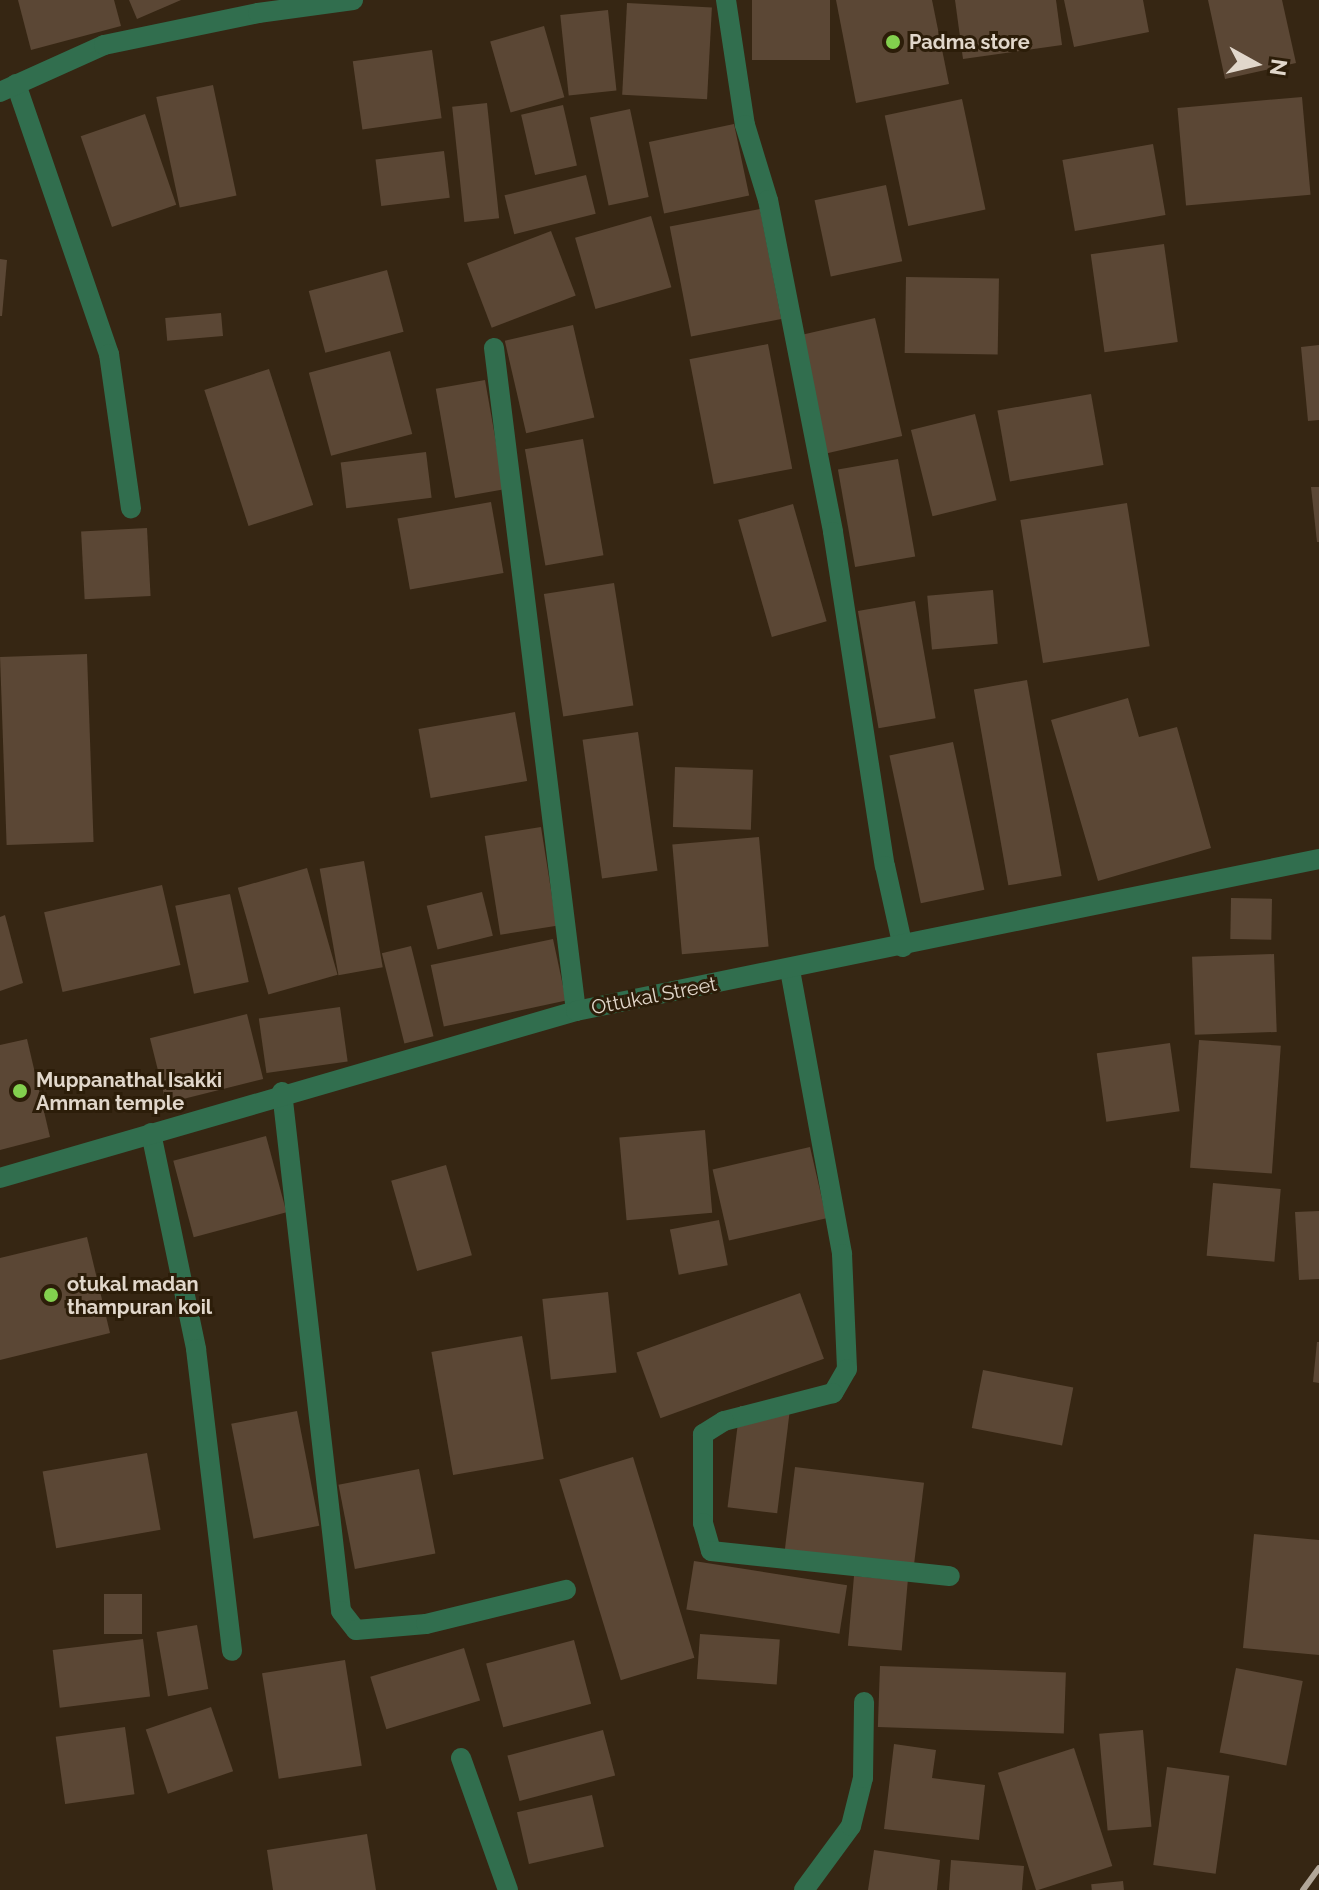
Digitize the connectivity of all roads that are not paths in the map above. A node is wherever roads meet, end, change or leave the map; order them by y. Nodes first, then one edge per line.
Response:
1 (353, 0) edge
2 (726, 0) edge
3 (256, 6) edge
4 (8, 88) edge
5 (494, 348) dead end
6 (131, 508) dead end
7 (1319, 859) edge
8 (903, 947) junction
9 (790, 970) junction
10 (576, 1011) junction
11 (282, 1092) junction
12 (151, 1133) junction
13 (0, 1178) edge
14 (950, 1576) dead end
15 (566, 1590) dead end
16 (232, 1651) dead end
17 (864, 1702) dead end
18 (461, 1758) dead end
19 (508, 1890) edge
20 (804, 1890) edge

1 - 3 street
2 - 8 street
3 - 4 street
4 - 6 street
5 - 10 street
7 - 8 street, Ottukal Street
8 - 9 street, Ottukal Street
9 - 10 street, Ottukal Street
9 - 14 street
10 - 11 street, Ottukal Street
11 - 12 street, Ottukal Street
11 - 15 street
12 - 13 street, Ottukal Street
12 - 16 street
17 - 20 street
18 - 19 street

